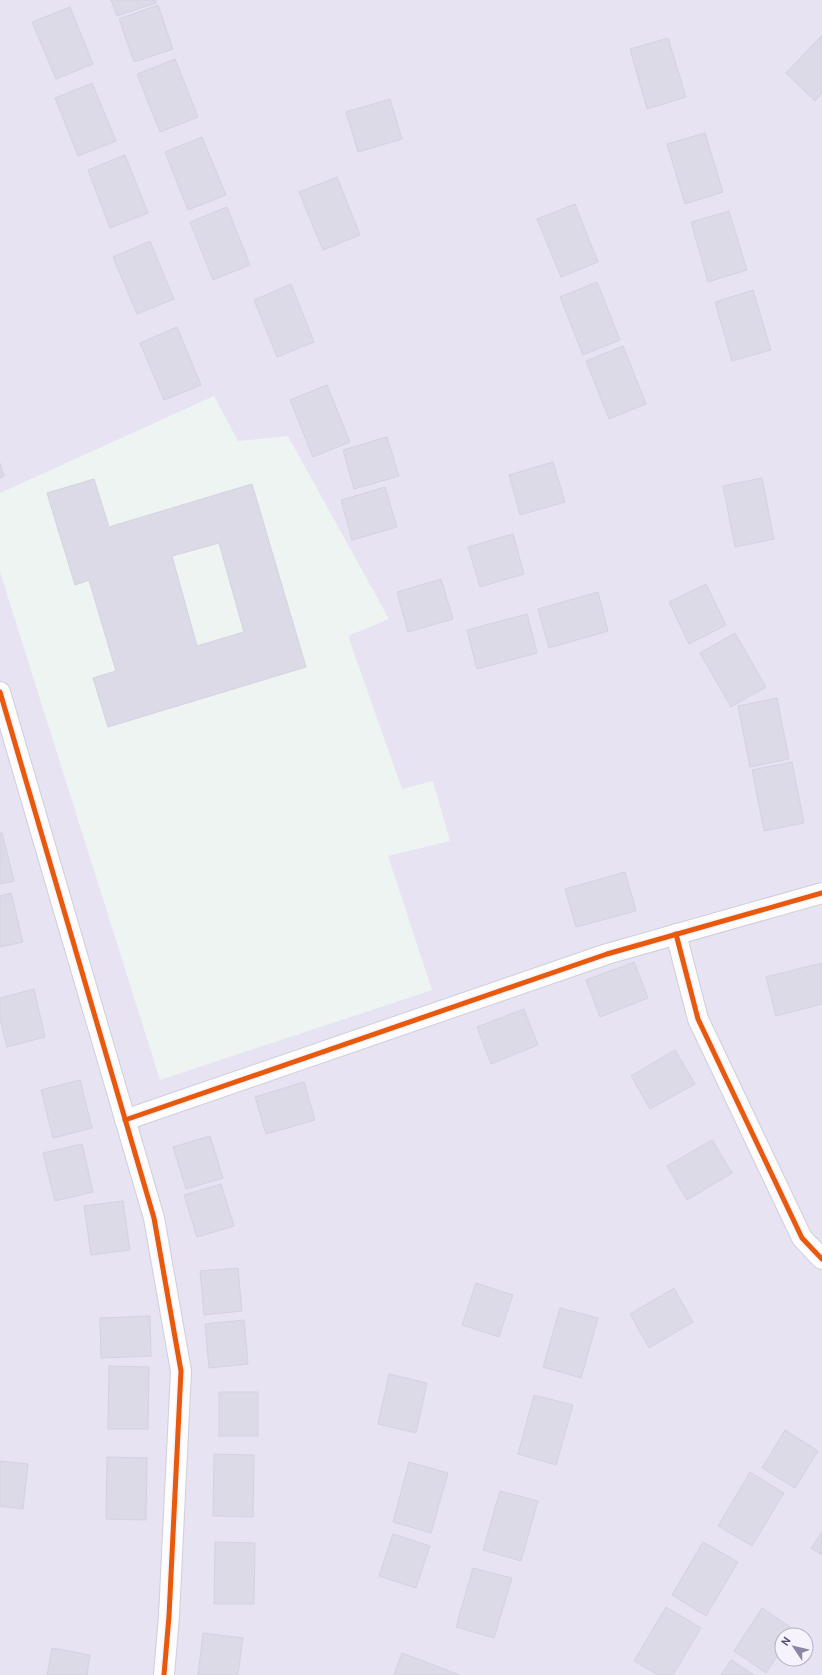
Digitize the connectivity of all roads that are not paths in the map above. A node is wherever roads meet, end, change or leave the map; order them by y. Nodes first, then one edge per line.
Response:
1 (0, 692) edge
2 (822, 893) edge
3 (676, 934) junction
4 (125, 1120) junction
5 (822, 1259) edge
6 (164, 1675) edge

1 - 4 street
2 - 3 street
3 - 4 street
3 - 5 street
4 - 6 street

